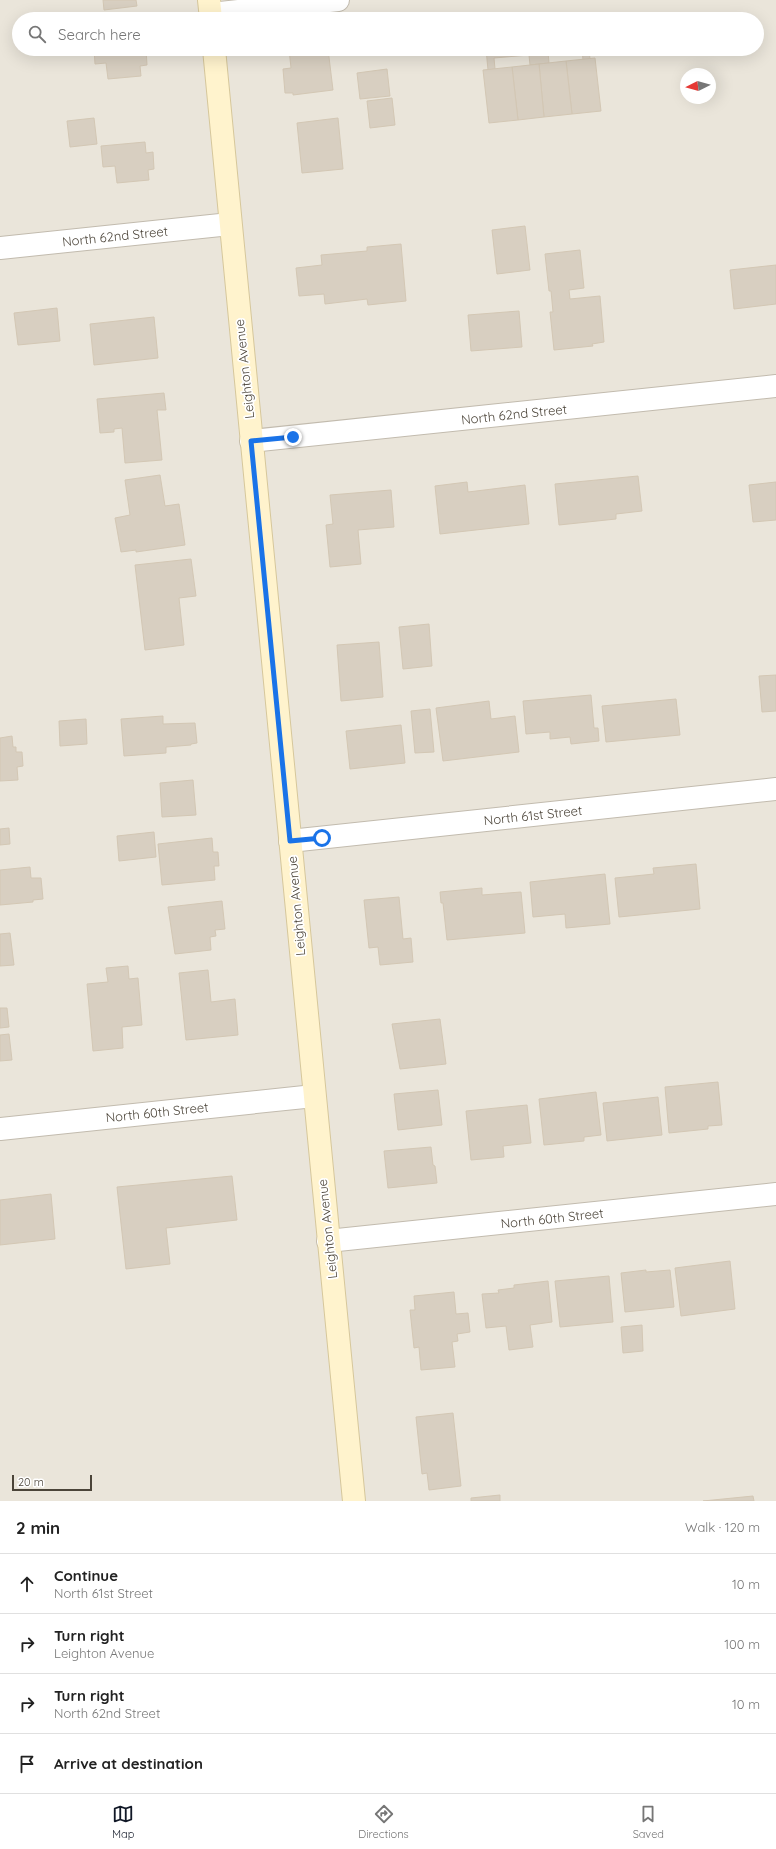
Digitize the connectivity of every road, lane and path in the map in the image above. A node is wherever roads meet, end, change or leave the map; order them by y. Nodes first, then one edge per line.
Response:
1 (338, 0) edge
2 (210, 11) edge
3 (215, 56) edge
4 (230, 224) junction
5 (0, 248) edge
6 (776, 386) edge
7 (251, 441) junction
8 (776, 789) edge
9 (290, 841) junction
10 (314, 1096) junction
11 (0, 1129) edge
12 (776, 1194) edge
13 (328, 1241) junction
14 (354, 1501) edge

1 - 2 street
3 - 4 street, Leighton Avenue
4 - 5 street, North 62nd Street
4 - 7 street, Leighton Avenue
6 - 7 street, North 62nd Street
7 - 9 street, Leighton Avenue
8 - 9 street, North 61st Street
9 - 10 street, Leighton Avenue
10 - 11 street, North 60th Street
10 - 13 street, Leighton Avenue
12 - 13 street, North 60th Street
13 - 14 street, Leighton Avenue

